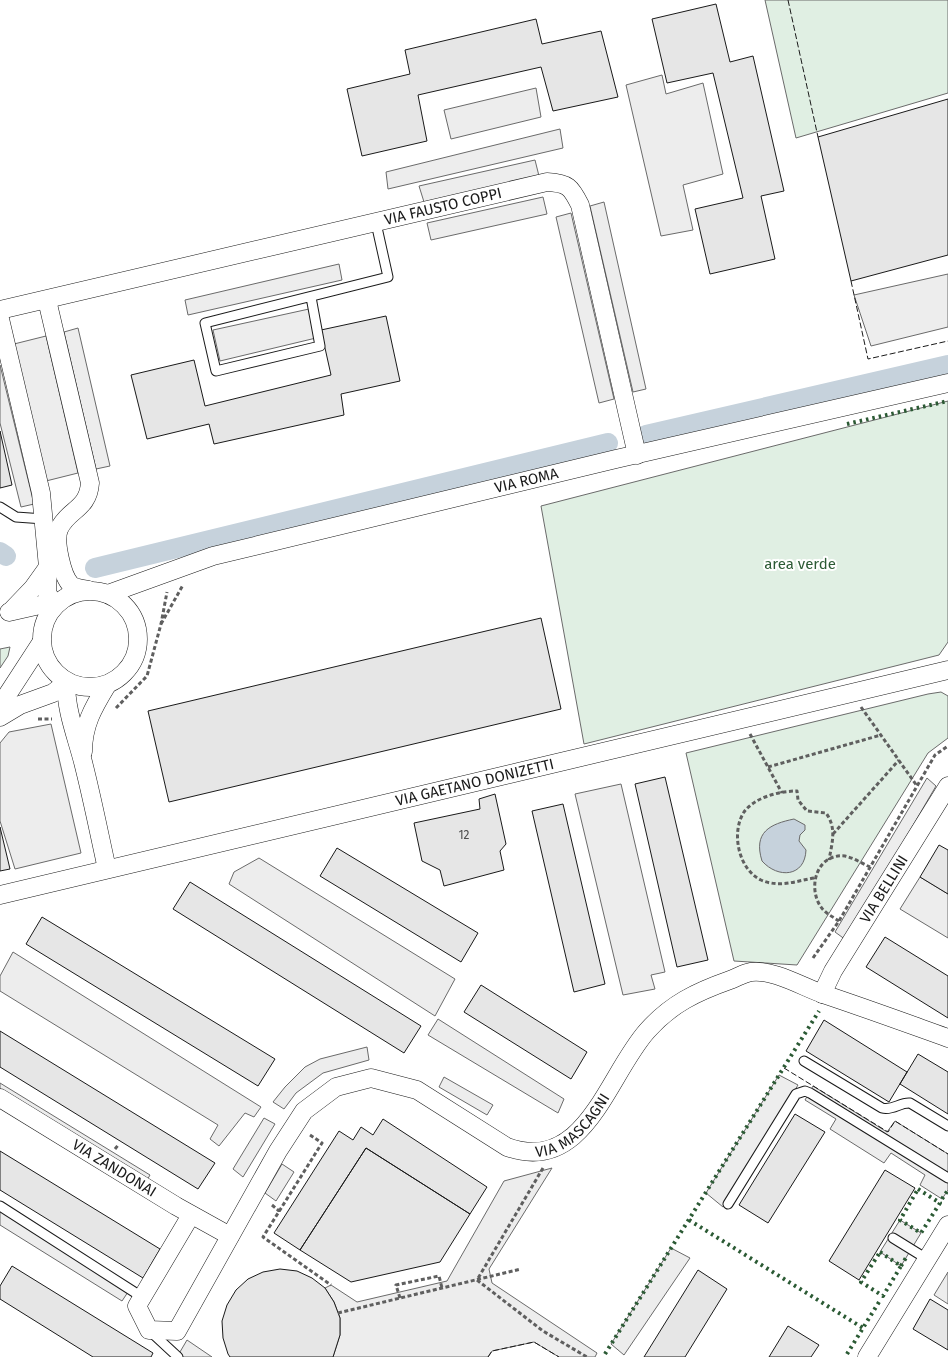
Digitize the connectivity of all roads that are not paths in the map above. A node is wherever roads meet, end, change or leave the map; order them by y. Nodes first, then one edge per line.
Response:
1 (376, 223) junction
2 (311, 296) junction
3 (47, 300) junction
4 (0, 310) edge
5 (0, 319) edge
6 (948, 383) edge
7 (636, 455) junction
8 (0, 507) edge
9 (45, 519) junction
10 (48, 567) junction
11 (89, 590) junction
12 (108, 594) junction
13 (55, 605) junction
14 (6, 613) edge
15 (41, 643) junction
16 (948, 670) edge
17 (66, 683) junction
18 (107, 685) junction
19 (0, 706) edge
20 (0, 717) edge
21 (82, 760) junction
22 (948, 786) edge
23 (107, 869) junction
24 (0, 895) edge
25 (822, 994) junction
26 (948, 1038) edge
27 (804, 1061) dead end
28 (0, 1098) edge
29 (948, 1126) edge
30 (948, 1178) edge
31 (728, 1204) dead end
32 (0, 1206) edge
33 (191, 1214) junction
34 (948, 1225) edge
35 (230, 1236) junction
36 (893, 1238) dead end
37 (927, 1259) junction
38 (142, 1297) junction
39 (149, 1330) junction
40 (178, 1357) edge
41 (867, 1357) edge

1 - 2 lane
1 - 3 street, VIA FAUSTO COPPI
1 - 7 street, VIA FAUSTO COPPI
2 - 2 lane
3 - 4 street, VIA FAUSTO COPPI
3 - 11 street
5 - 9 street
6 - 7 street, VIA ROMA
7 - 12 street, VIA ROMA
8 - 9 lane
9 - 10 street
10 - 13 street
10 - 14 street
11 - 12 street
11 - 13 street
12 - 18 street
13 - 14 street
13 - 15 street
14 - 15 street
15 - 17 street
15 - 19 street
16 - 23 street, VIA GAETANO DONIZETTI
17 - 18 street
17 - 20 street
17 - 21 street
18 - 21 street
21 - 23 street
22 - 25 street, VIA BELLINI
23 - 24 street, VIA GAETANO DONIZETTI
25 - 26 street, VIA MASCAGNI
25 - 35 street, VIA MASCAGNI
27 - 29 lane
28 - 33 street, VIA ZANDONAI
30 - 31 lane
32 - 38 lane
33 - 35 street, VIA ZANDONAI
33 - 38 street
34 - 37 street
35 - 39 street, VIA MASCAGNI
36 - 37 lane
37 - 41 street
38 - 39 street
39 - 40 lane

